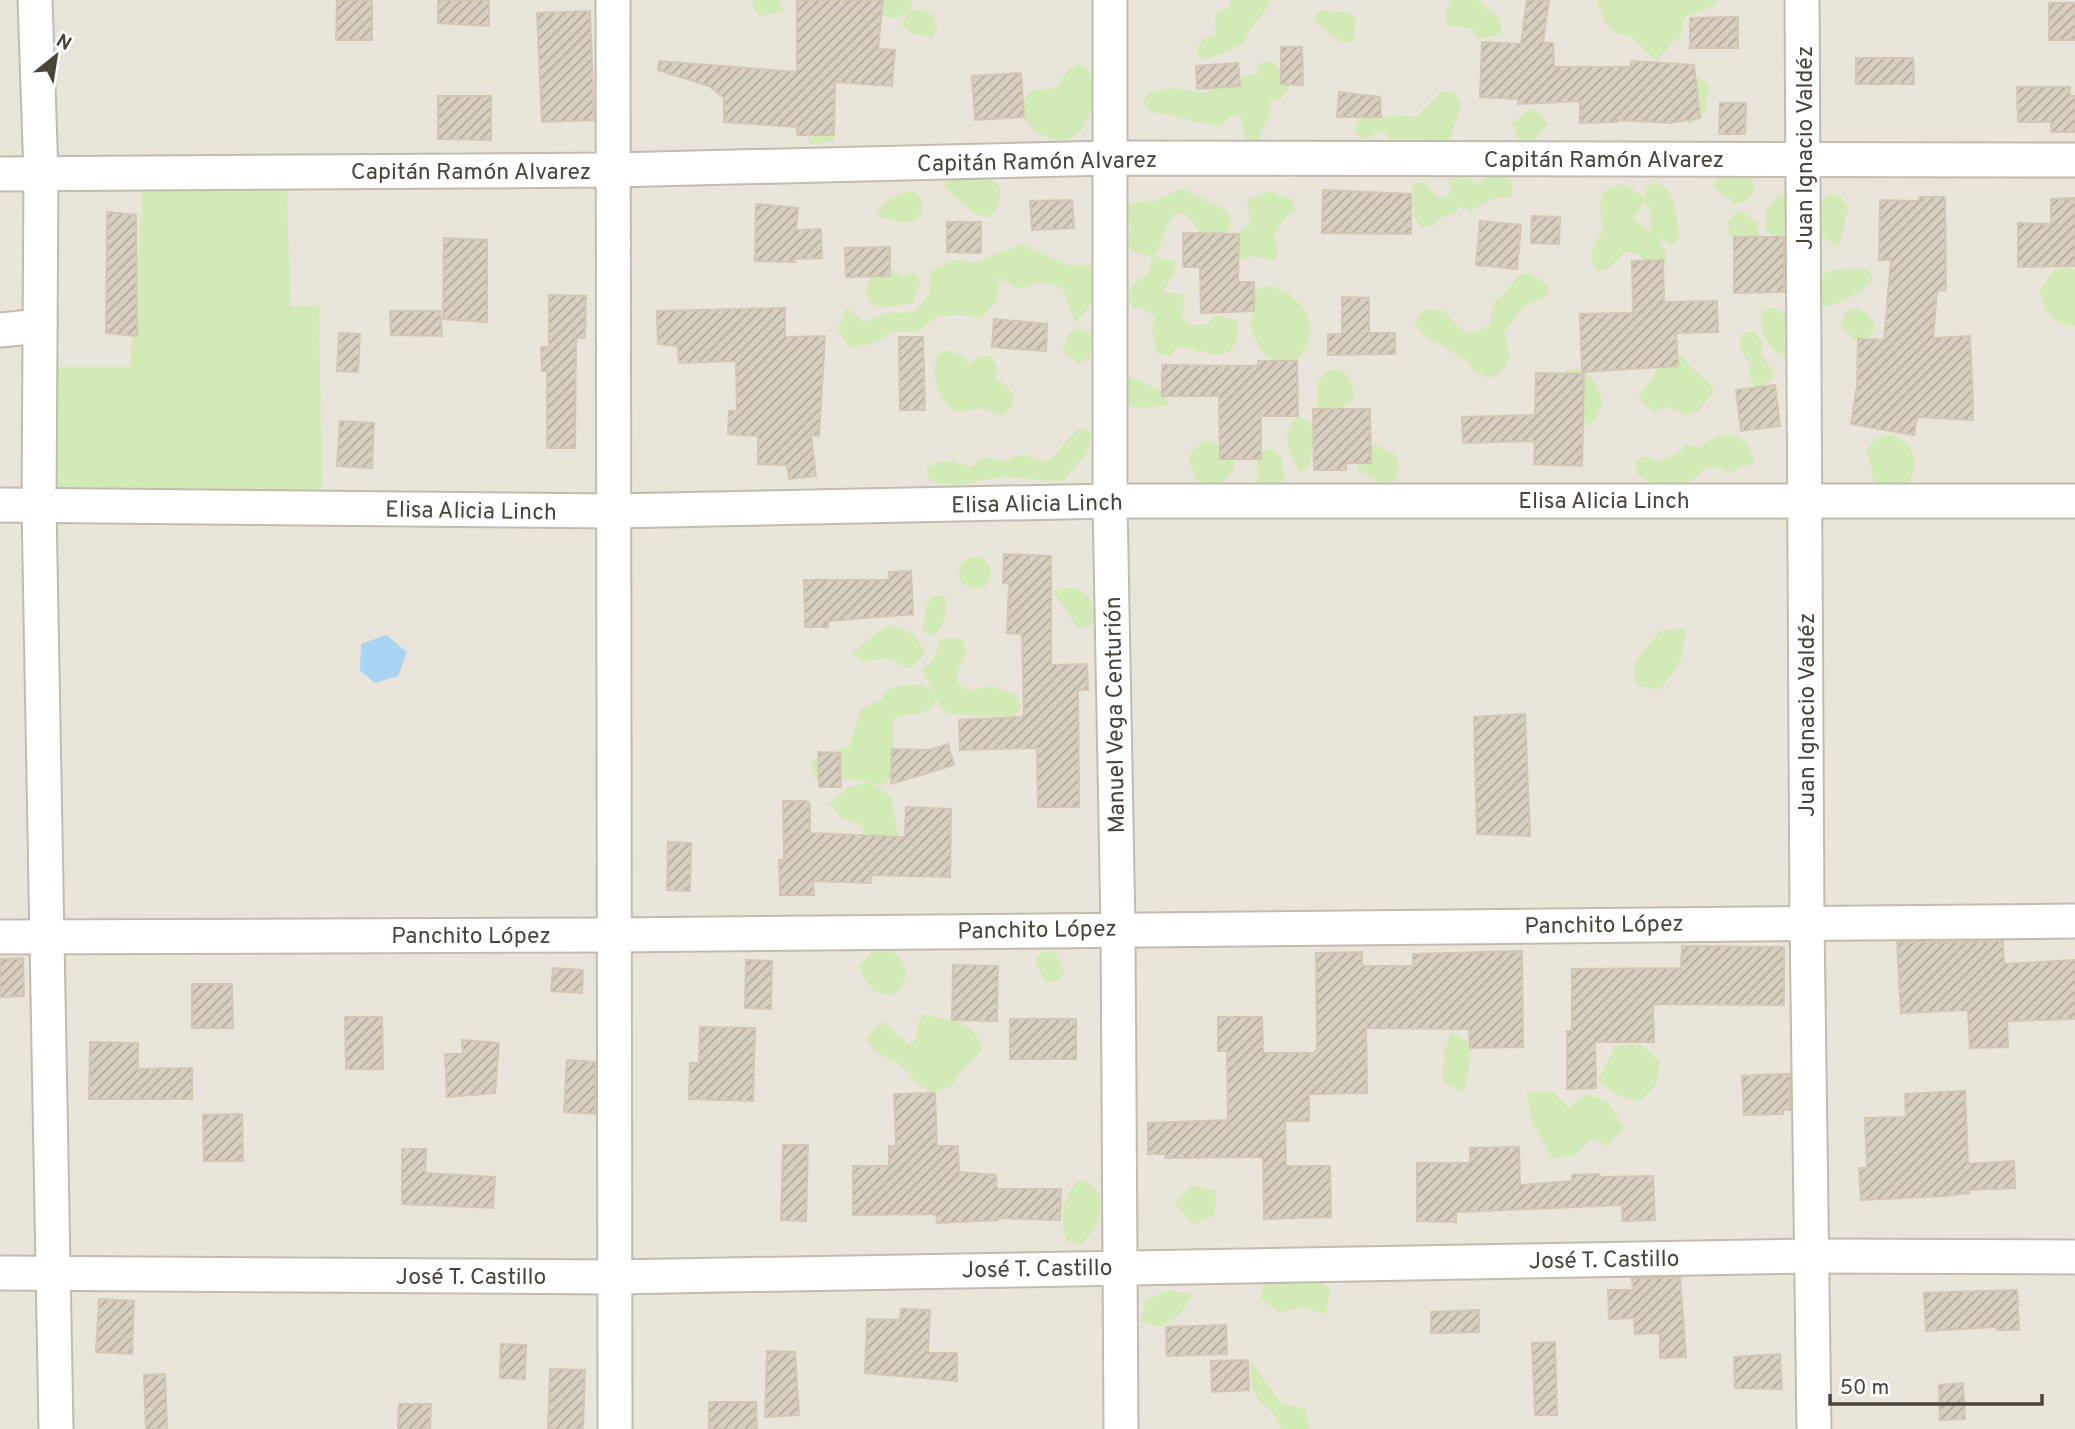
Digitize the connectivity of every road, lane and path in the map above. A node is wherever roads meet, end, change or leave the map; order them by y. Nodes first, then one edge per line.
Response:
1 (35, 0) edge
2 (613, 0) edge
3 (1110, 0) edge
4 (1802, 0) edge
5 (1111, 158) junction
6 (1805, 160) junction
7 (2075, 160) edge
8 (613, 170) junction
9 (0, 174) edge
10 (41, 174) junction
11 (40, 326) junction
12 (0, 330) edge
13 (1806, 499) junction
14 (1110, 501) junction
15 (2075, 501) edge
16 (0, 505) edge
17 (39, 506) junction
18 (614, 512) junction
19 (2075, 921) edge
20 (1807, 922) junction
21 (1118, 928) junction
22 (614, 935) junction
23 (45, 936) junction
24 (0, 937) edge
25 (1811, 1256) junction
26 (2075, 1257) edge
27 (1120, 1266) junction
28 (0, 1273) edge
29 (55, 1273) junction
30 (614, 1277) junction
31 (56, 1429) edge
32 (615, 1429) edge
33 (1121, 1429) edge
34 (1814, 1429) edge

1 - 10 street
2 - 8 street
3 - 5 street, Manuel Vega Centurión
4 - 6 street, Juan Ignacio Valdéz
5 - 6 street, Capitán Ramón Alvarez
5 - 8 street, Capitán Ramón Alvarez
5 - 14 street, Manuel Vega Centurión
6 - 7 street, Capitán Ramón Alvarez
6 - 13 street, Juan Ignacio Valdéz
8 - 10 street, Capitán Ramón Alvarez
8 - 18 street
9 - 10 street, Capitán Ramón Alvarez
10 - 11 street
11 - 12 street
11 - 17 street
13 - 14 street, Elisa Alicia Linch
13 - 15 street, Elisa Alicia Linch
13 - 20 street, Juan Ignacio Valdéz
14 - 18 street, Elisa Alicia Linch
14 - 21 street, Manuel Vega Centurión
16 - 17 street, Elisa Alicia Linch
17 - 18 street, Elisa Alicia Linch
17 - 23 street
18 - 22 street
19 - 20 street, Panchito López
20 - 21 street, Panchito López
20 - 25 street, Juan Ignacio Valdéz
21 - 22 street, Panchito López
21 - 27 street, Manuel Vega Centurión
22 - 23 street, Panchito López
22 - 30 street
23 - 24 street, Panchito López
23 - 29 street
25 - 26 street, José T. Castillo
25 - 27 street, José T. Castillo
25 - 34 street, Juan Ignacio Valdéz
27 - 30 street, José T. Castillo
27 - 33 street, Manuel Vega Centurión
28 - 29 street, José T. Castillo
29 - 30 street, José T. Castillo
29 - 31 street
30 - 32 street

